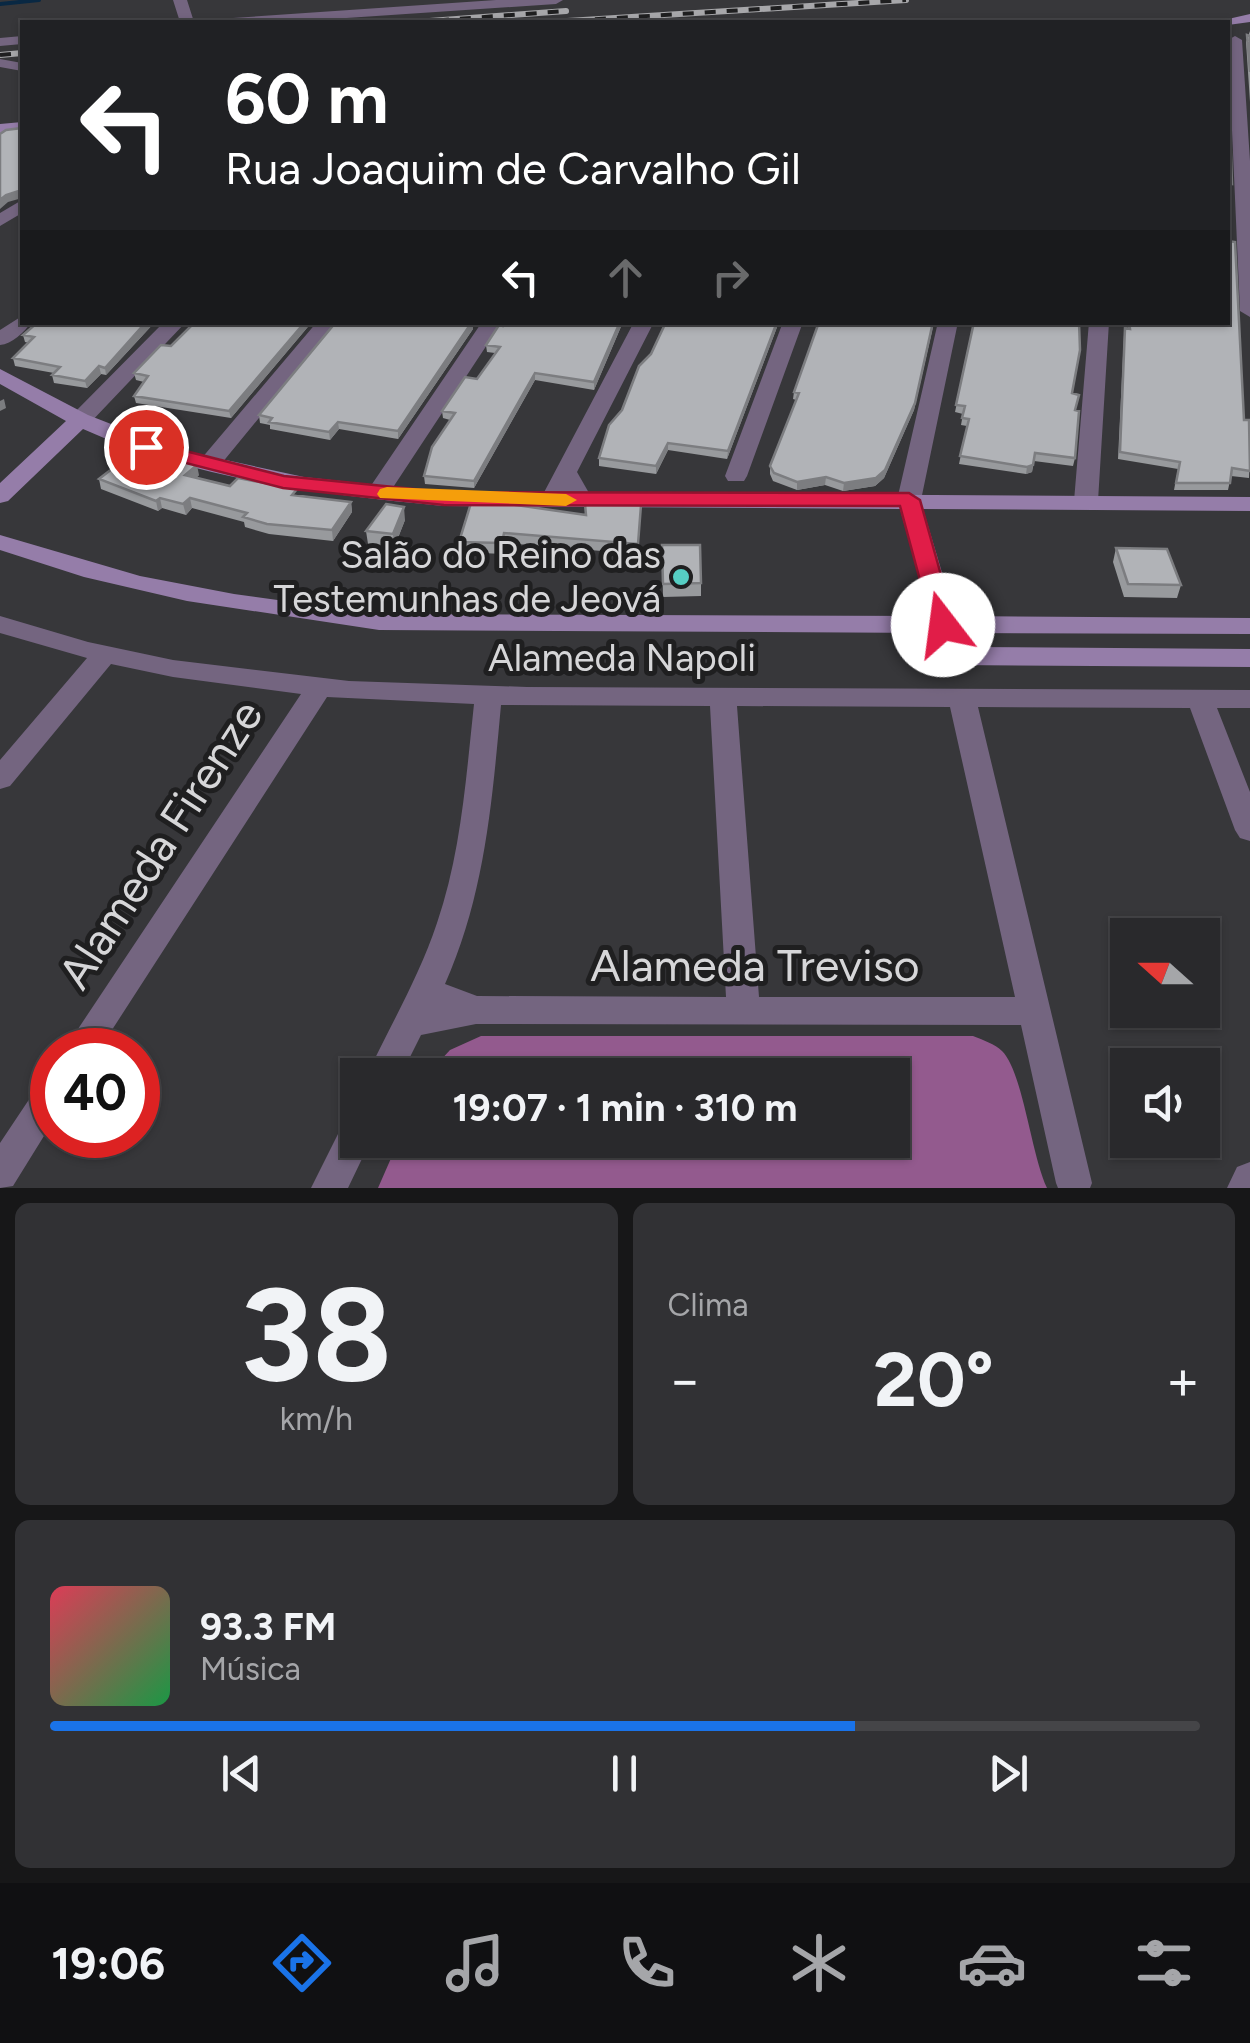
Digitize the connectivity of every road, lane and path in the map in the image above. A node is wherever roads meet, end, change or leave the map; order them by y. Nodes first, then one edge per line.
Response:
1 (556, 0) edge
2 (462, 3) edge
3 (263, 20) edge
4 (1236, 21) edge
5 (1232, 38) edge
6 (20, 207) edge
7 (1240, 208) edge
8 (0, 222) edge
9 (1250, 311) edge
10 (20, 324) edge
11 (173, 325) edge
12 (325, 325) edge
13 (490, 325) edge
14 (642, 325) edge
15 (793, 325) edge
16 (947, 325) edge
17 (1099, 325) edge
18 (1, 341) edge
19 (0, 375) edge
20 (80, 420) junction
21 (209, 464) junction
22 (566, 472) junction
23 (736, 476) junction
24 (378, 493) junction
25 (0, 496) edge
26 (552, 500) junction
27 (581, 500) junction
28 (909, 500) junction
29 (726, 501) junction
30 (760, 501) junction
31 (1086, 501) junction
32 (1250, 504) edge
33 (0, 542) edge
34 (0, 624) edge
35 (943, 625) junction
36 (1250, 626) edge
37 (104, 655) junction
38 (1250, 658) edge
39 (318, 689) junction
40 (488, 695) junction
41 (722, 697) junction
42 (962, 698) junction
43 (1200, 699) junction
44 (1250, 699) edge
45 (0, 778) edge
46 (1250, 830) edge
47 (425, 990) junction
48 (476, 1010) junction
49 (743, 1010) junction
50 (1032, 1011) junction
51 (409, 1023) junction
52 (96, 1028) edge
53 (392, 1058) edge
54 (30, 1128) edge
55 (344, 1158) edge
56 (0, 1174) edge
57 (1250, 1179) edge
58 (1077, 1186) edge
59 (329, 1188) edge
60 (1245, 1188) edge

1 - 2 street
2 - 3 street
4 - 5 street
5 - 7 street
6 - 8 street
7 - 9 street
10 - 18 street
11 - 20 street
12 - 21 street
13 - 24 street
14 - 22 street
15 - 23 street
16 - 28 street
17 - 31 street
19 - 20 street
20 - 21 street
20 - 25 street
21 - 24 street
22 - 26 street
22 - 27 street
23 - 29 street
23 - 30 street
24 - 26 street
26 - 27 street
27 - 29 street
28 - 30 street
28 - 31 street
28 - 35 street
29 - 30 street
31 - 32 street
33 - 35 street
34 - 37 street, Alameda Napoli
35 - 36 street
35 - 38 street
37 - 39 street, Alameda Napoli
37 - 45 street
39 - 40 street, Alameda Napoli
39 - 52 street, Alameda Firenze
40 - 41 street, Alameda Napoli
40 - 47 street
41 - 42 street, Alameda Napoli
41 - 49 street
42 - 43 street, Alameda Napoli
42 - 50 street
43 - 44 street, Alameda Napoli
43 - 46 street
47 - 48 street, Alameda Treviso
47 - 51 street
48 - 49 street, Alameda Treviso
48 - 51 street, Alameda Treviso
49 - 50 street, Alameda Treviso
50 - 58 street
51 - 53 street
54 - 56 street
55 - 59 street
57 - 60 street

